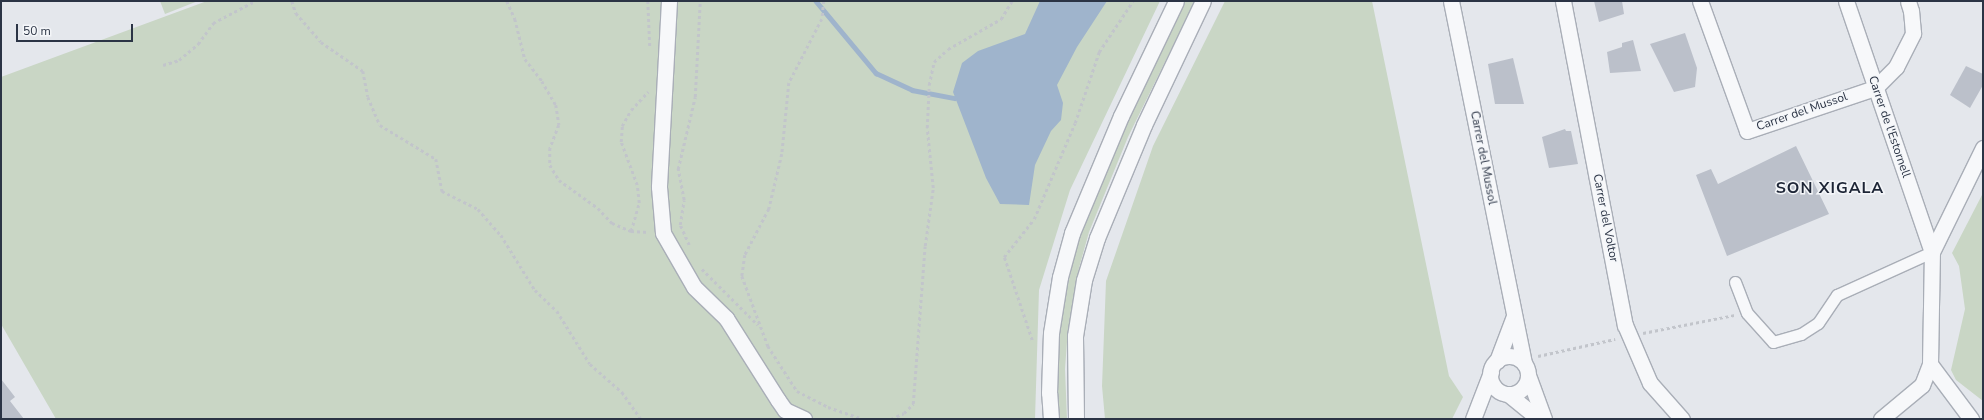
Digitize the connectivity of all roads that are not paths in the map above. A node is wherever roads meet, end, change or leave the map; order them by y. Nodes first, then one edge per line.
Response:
1 (669, 1) edge
2 (1176, 1) edge
3 (1203, 1) edge
4 (1451, 1) edge
5 (1563, 1) edge
6 (1700, 1) edge
7 (1846, 1) edge
8 (1908, 1) edge
9 (1875, 88) junction
10 (1983, 148) edge
11 (1932, 252) junction
12 (1735, 282) dead end
13 (1514, 316) junction
14 (1930, 364) junction
15 (1494, 366) junction
16 (1526, 369) junction
17 (1505, 393) junction
18 (804, 419) edge
19 (1051, 419) edge
20 (1076, 419) edge
21 (1473, 419) edge
22 (1539, 419) edge
23 (1544, 419) edge
24 (1682, 419) edge
25 (1881, 419) edge
26 (1971, 419) edge

1 - 18 street
2 - 19 street
3 - 20 street
4 - 13 street, Carrer del Mussol
5 - 24 street, Carrer del Voltor
6 - 9 street, Carrer del Mussol
7 - 9 street, Carrer de l'Estornell
8 - 9 street
9 - 11 street, Carrer de l'Estornell
10 - 11 street
11 - 12 street
11 - 14 street
13 - 15 street
13 - 16 street, Carrer del Mussol
14 - 25 street
14 - 26 street
15 - 16 street
15 - 17 street
15 - 21 street
16 - 17 street
16 - 23 street, Carrer del Mussol
17 - 21 street
17 - 22 street

